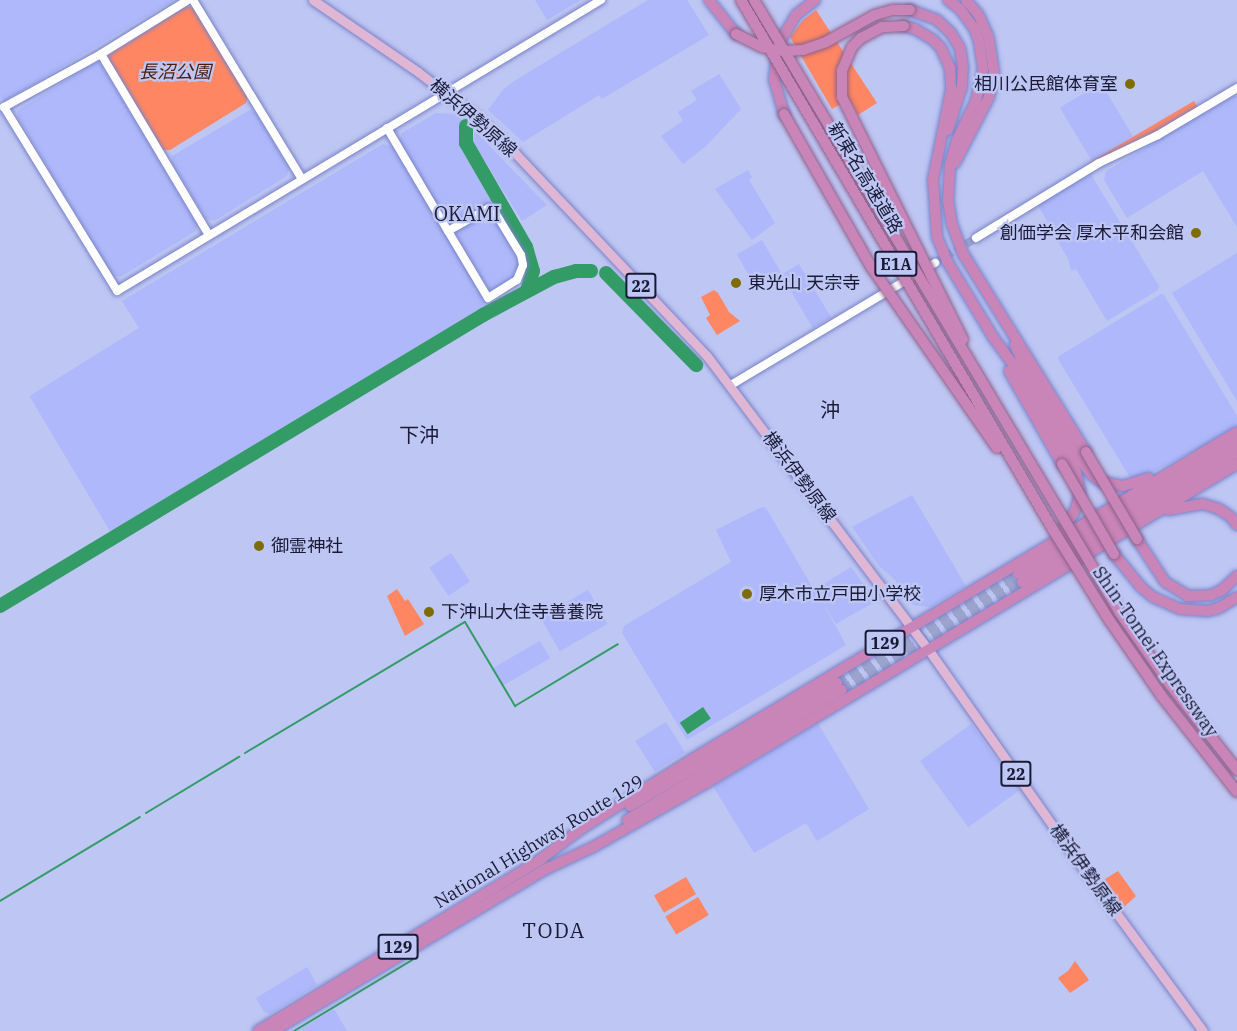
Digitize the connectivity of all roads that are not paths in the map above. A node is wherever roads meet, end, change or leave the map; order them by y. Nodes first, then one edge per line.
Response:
1 (188, 0) edge
2 (193, 0) edge
3 (313, 0) edge
4 (601, 0) edge
5 (709, 0) edge
6 (741, 0) edge
7 (754, 0) edge
8 (815, 0) edge
9 (948, 0) edge
10 (966, 0) edge
11 (100, 54) junction
12 (1237, 88) edge
13 (448, 94) junction
14 (387, 128) junction
15 (935, 164) junction
16 (302, 179) junction
17 (949, 182) junction
18 (448, 231) junction
19 (209, 235) junction
20 (976, 238) tunnel mouth
21 (935, 263) tunnel mouth
22 (1008, 328) junction
23 (993, 337) junction
24 (731, 385) junction
25 (1237, 432) edge
26 (1237, 443) edge
27 (1201, 453) junction
28 (1237, 453) edge
29 (1237, 464) edge
30 (1063, 520) junction
31 (1133, 525) junction
32 (1237, 525) edge
33 (1052, 528) junction
34 (1028, 557) junction
35 (1237, 576) edge
36 (1237, 597) edge
37 (911, 627) junction
38 (928, 649) junction
39 (840, 687) tunnel mouth
40 (1237, 770) edge
41 (1237, 792) edge
42 (541, 866) junction
43 (258, 1031) edge
44 (273, 1031) edge
45 (1203, 1031) edge

1 - 11 street
2 - 16 street
3 - 13 main road, 横浜伊勢原線 / 22
4 - 13 street
5 - 15 highway, bridge
6 - 33 highway, 新東名高速道路 / E1A, bridge
7 - 30 highway, 新東名高速道路 / E1A, bridge
8 - 33 highway, bridge
9 - 17 highway
10 - 17 highway
11 - 19 street
11 - 19 street
12 - 20 street
13 - 14 street
13 - 24 main road, 横浜伊勢原線 / 22
14 - 16 street
14 - 18 street
15 - 23 highway
15 - 30 highway, bridge
16 - 19 street
17 - 22 highway
18 - 18 street
21 - 24 street
22 - 27 highway
22 - 35 highway, bridge
23 - 34 highway
23 - 36 highway, bridge
24 - 37 main road, 横浜伊勢原線 / 22
25 - 27 highway, 129
26 - 28 highway
27 - 34 highway, 129
29 - 31 highway, 129
30 - 40 highway, Shin-Tomei Expressway / E1A, bridge
31 - 32 highway
31 - 38 highway, 129
33 - 41 highway, Shin-Tomei Expressway / E1A, bridge
34 - 37 highway, 129
37 - 38 main road, 横浜伊勢原線 / 22
37 - 42 highway, 129
38 - 42 highway, 129
38 - 45 main road, 横浜伊勢原線 / 22
39 - 42 highway, National Highway Route 129 / 129
42 - 43 highway, National Highway Route 129 / 129
42 - 44 highway, National Highway Route 129 / 129

